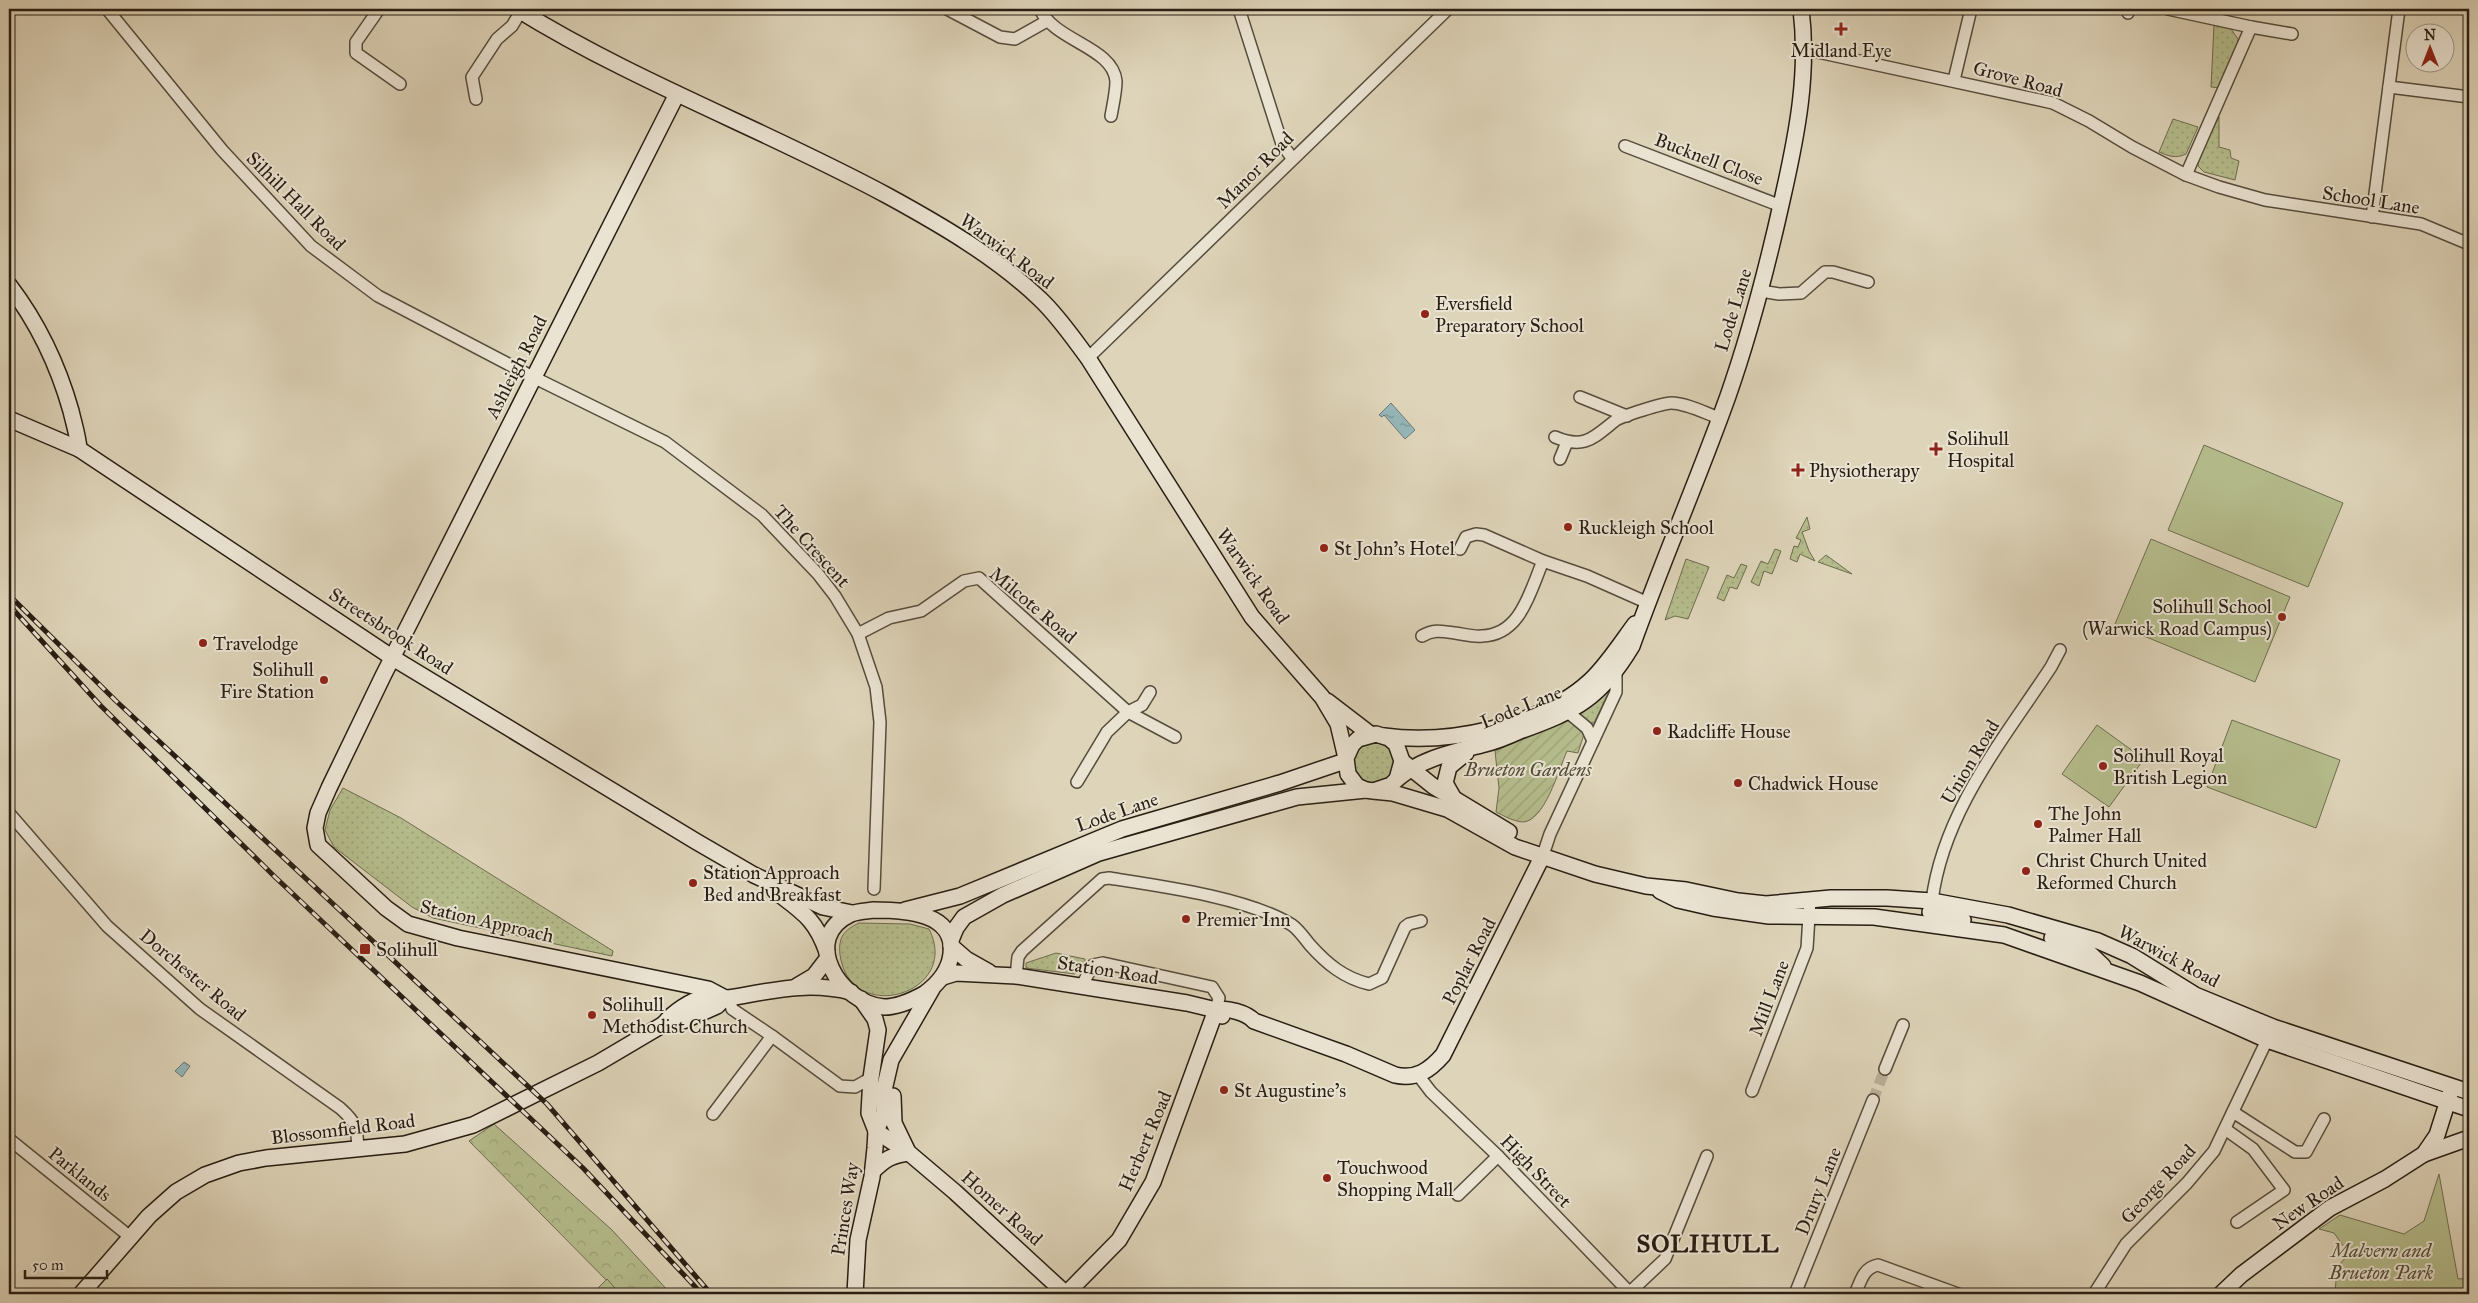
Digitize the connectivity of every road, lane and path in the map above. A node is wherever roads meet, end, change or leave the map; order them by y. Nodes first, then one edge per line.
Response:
1 (107, 9) edge
2 (379, 9) edge
3 (947, 9) edge
4 (1040, 9) edge
5 (1238, 9) edge
6 (1448, 9) edge
7 (1801, 9) edge
8 (1971, 9) edge
9 (2168, 9) edge
10 (2399, 9) edge
11 (519, 10) edge
12 (1047, 21) junction
13 (2251, 27) junction
14 (2292, 34) dead end
15 (1804, 49) junction
16 (1954, 80) junction
17 (400, 84) dead end
18 (2389, 87) junction
19 (677, 94) junction
20 (2469, 97) edge
21 (476, 99) dead end
22 (1111, 116) dead end
23 (1625, 146) dead end
24 (1292, 158) junction
25 (2186, 175) junction
26 (2265, 200) joint
27 (1781, 206) junction
28 (2372, 217) junction
29 (2469, 244) edge
30 (1868, 282) dead end
31 (9, 285) edge
32 (1761, 291) junction
33 (1088, 358) junction
34 (533, 377) junction
35 (1580, 397) dead end
36 (1627, 416) junction
37 (1719, 418) junction
38 (9, 419) edge
39 (1555, 437) dead end
40 (1567, 442) junction
41 (79, 449) junction
42 (1560, 459) dead end
43 (1460, 549) dead end
44 (1543, 561) junction
45 (1646, 607) junction
46 (858, 634) junction
47 (1422, 636) dead end
48 (2060, 650) dead end
49 (393, 658) junction
50 (1616, 672) junction
51 (1150, 692) dead end
52 (1322, 697) junction
53 (1128, 712) junction
54 (1569, 713) junction
55 (1376, 735) junction
56 (1175, 737) dead end
57 (1592, 741) junction
58 (1478, 746) junction
59 (1346, 759) junction
60 (1406, 765) junction
61 (1077, 782) dead end
62 (1369, 790) junction
63 (1455, 800) junction
64 (9, 813) edge
65 (1543, 856) junction
66 (754, 875) junction
67 (1652, 887) junction
68 (874, 889) dead end
69 (1810, 900) junction
70 (905, 910) junction
71 (1930, 912) junction
72 (852, 913) junction
73 (2008, 915) junction
74 (1808, 916) junction
75 (2023, 920) junction
76 (1421, 921) dead end
77 (2004, 935) junction
78 (951, 943) junction
79 (827, 956) junction
80 (2106, 970) junction
81 (992, 973) junction
82 (1016, 976) junction
83 (939, 982) junction
84 (796, 986) junction
85 (1081, 987) junction
86 (856, 996) junction
87 (727, 998) junction
88 (1216, 1010) junction
89 (1903, 1025) dead end
90 (907, 1033) junction
91 (2270, 1034) junction
92 (772, 1036) junction
93 (1885, 1069) tunnel mouth
94 (1418, 1075) junction
95 (871, 1078) junction
96 (2452, 1087) junction
97 (1752, 1091) dead end
98 (2469, 1092) edge
99 (1873, 1100) tunnel mouth
100 (2448, 1104) junction
101 (2469, 1109) edge
102 (2234, 1112) junction
103 (713, 1114) dead end
104 (2324, 1119) dead end
105 (2225, 1129) junction
106 (876, 1131) junction
107 (2469, 1138) edge
108 (9, 1139) edge
109 (358, 1150) junction
110 (909, 1153) junction
111 (2424, 1154) junction
112 (1498, 1156) junction
113 (1708, 1156) dead end
114 (873, 1171) junction
115 (1458, 1195) dead end
116 (2237, 1222) dead end
117 (129, 1236) junction
118 (80, 1294) edge
119 (856, 1294) edge
120 (1066, 1294) edge
121 (1630, 1294) edge
122 (1795, 1294) edge
123 (1855, 1294) edge
124 (1958, 1294) edge
125 (2094, 1294) edge
126 (2221, 1294) edge

1 - 34 street, Silhill Hall Road
2 - 17 street
3 - 12 street
4 - 12 street
5 - 24 street
6 - 24 street, Manor Road
7 - 15 main road, Lode Lane
8 - 16 street
9 - 13 street
10 - 18 street
11 - 19 main road, Warwick Road
11 - 21 street
12 - 22 street
13 - 14 street
13 - 25 street
15 - 16 street, Grove Road
15 - 27 main road, Lode Lane
16 - 25 street, Grove Road
18 - 20 street
18 - 28 street
19 - 33 main road, Warwick Road
19 - 34 main road, Ashleigh Road
23 - 27 street, Bucknell Close
24 - 33 street, Manor Road
25 - 26 street, Grove Road
26 - 28 street, School Lane
27 - 32 main road, Lode Lane
28 - 29 street, School Lane
30 - 32 street
31 - 41 main road
32 - 37 main road, Lode Lane
33 - 52 main road, Warwick Road
34 - 46 street, The Crescent
34 - 49 main road, Ashleigh Road
35 - 36 street
36 - 37 street
36 - 40 street
37 - 45 main road, Lode Lane
38 - 41 main road, Streetsbrook Road
39 - 40 street
40 - 42 street
41 - 49 main road, Streetsbrook Road
43 - 44 street
44 - 45 street
44 - 47 street
45 - 50 main road, Lode Lane
45 - 55 main road, Lode Lane
46 - 53 street, Milcote Road
46 - 68 street, The Crescent
48 - 71 street, Union Road
49 - 66 main road, Streetsbrook Road
49 - 87 main road, Station Approach
50 - 54 main road, Lode Lane
50 - 57 street
51 - 53 street
52 - 55 main road, Warwick Road
52 - 59 main road, Warwick Road
53 - 56 street, Milcote Road
53 - 61 street
54 - 57 street
54 - 58 main road, Lode Lane
55 - 59 main road
55 - 60 main road
57 - 65 street
58 - 60 main road, Lode Lane
58 - 63 main road
59 - 62 main road
59 - 70 main road, Lode Lane
60 - 62 main road
60 - 63 main road, Warwick Road
62 - 65 main road, Warwick Road
62 - 78 main road, Lode Lane
63 - 65 main road, Warwick Road
64 - 109 street, Dorchester Road
65 - 67 main road, Warwick Road
65 - 94 main road, Poplar Road
66 - 72 main road, Streetsbrook Road
66 - 79 main road, Streetsbrook Road
67 - 69 main road, Warwick Road
67 - 74 main road, Warwick Road
69 - 71 main road, Warwick Road
69 - 74 street
70 - 72 main road
70 - 78 main road
71 - 73 main road, Warwick Road
71 - 74 main road, Warwick Road
71 - 77 main road, Warwick Road
72 - 79 main road
73 - 75 main road, Warwick Road
73 - 77 main road
74 - 97 street, Mill Lane
75 - 80 main road
75 - 91 main road, Warwick Road
76 - 82 street
77 - 80 main road, Warwick Road
78 - 81 main road, Station Road
78 - 83 main road
79 - 84 main road, Blossomfield Road
79 - 86 main road
80 - 91 main road, Warwick Road
81 - 82 main road, Station Road
81 - 83 main road, Station Road
82 - 85 main road, Station Road
83 - 86 main road
83 - 90 main road, Princes Way
84 - 86 main road, Blossomfield Road
84 - 87 main road, Blossomfield Road
85 - 88 main road, Station Road
85 - 88 street
86 - 95 main road, Princes Way
87 - 92 street
87 - 109 main road, Blossomfield Road
88 - 94 main road, Station Road
88 - 120 main road, Herbert Road
89 - 93 street
90 - 106 main road, Princes Way
90 - 110 main road
91 - 96 main road, Warwick Road
91 - 100 main road, Warwick Road
91 - 102 street, George Road
92 - 95 street
92 - 103 street
94 - 112 street, High Street
95 - 106 main road, Princes Way
96 - 98 main road, Warwick Road
96 - 100 main road, New Road
99 - 122 street, Drury Lane
100 - 101 main road, Warwick Road
100 - 111 main road, New Road
102 - 104 street
102 - 105 street, George Road
105 - 116 street
105 - 125 street, George Road
106 - 110 main road, Homer Road
106 - 114 main road, Princes Way
107 - 111 main road, New Road
108 - 117 street, Parklands
109 - 117 main road, Blossomfield Road
110 - 114 main road
110 - 120 main road, Homer Road
111 - 126 main road, New Road
112 - 115 street
112 - 121 street, High Street
113 - 121 street
114 - 119 main road, Princes Way
117 - 118 main road, Blossomfield Road
123 - 124 street

